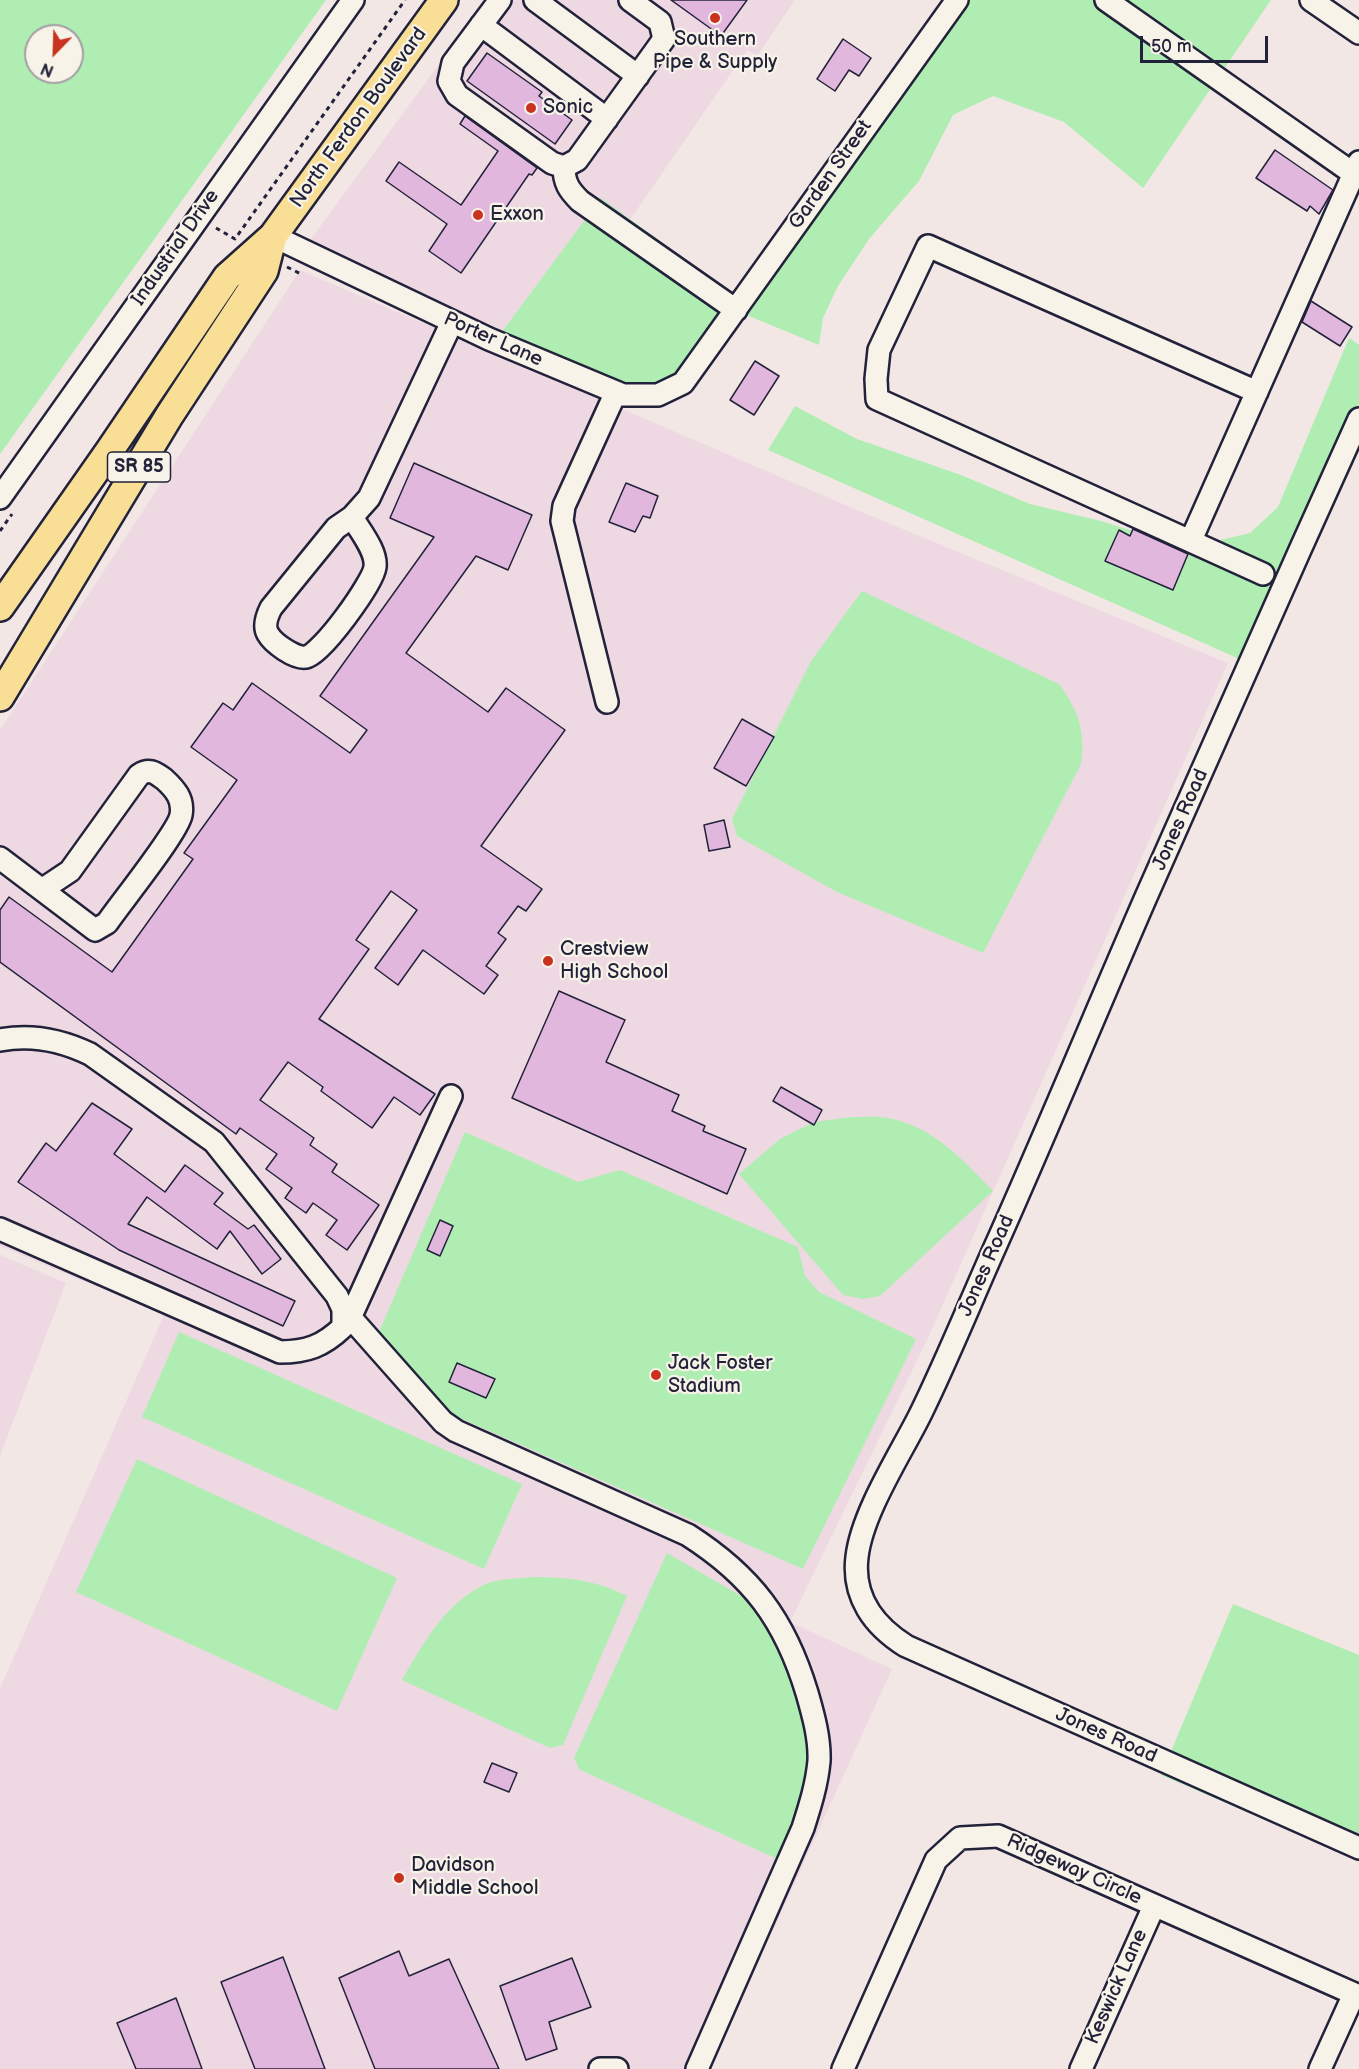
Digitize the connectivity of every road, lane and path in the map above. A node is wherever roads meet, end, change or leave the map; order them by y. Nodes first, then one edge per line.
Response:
1 (353, 0) edge
2 (405, 0) edge
3 (444, 0) edge
4 (500, 0) edge
5 (535, 0) edge
6 (630, 0) edge
7 (957, 0) edge
8 (1106, 0) edge
9 (1311, 0) edge
10 (481, 25) junction
11 (1359, 33) edge
12 (638, 76) junction
13 (607, 119) junction
14 (564, 167) junction
15 (1356, 168) edge
16 (210, 236) dead end
17 (273, 236) junction
18 (736, 310) junction
19 (452, 322) junction
20 (706, 351) joint
21 (616, 392) junction
22 (1257, 392) junction
23 (1359, 419) edge
24 (7, 505) edge
25 (352, 517) junction
26 (0, 531) edge
27 (1191, 540) junction
28 (1263, 574) dead end
29 (0, 607) edge
30 (0, 697) edge
31 (607, 702) dead end
32 (0, 858) edge
33 (43, 889) junction
34 (0, 1040) edge
35 (452, 1096) dead end
36 (0, 1229) edge
37 (347, 1314) junction
38 (1359, 1848) edge
39 (1154, 1906) junction
40 (1356, 1995) edge
41 (600, 2069) edge
42 (617, 2069) edge
43 (697, 2069) edge
44 (843, 2069) edge
45 (1081, 2069) edge
46 (1320, 2069) edge

1 - 24 street, Industrial Drive
2 - 16 path
3 - 17 main road, North Ferdon Boulevard / SR 85
4 - 10 street
5 - 12 street
6 - 12 street
7 - 18 street, Garden Street
8 - 15 street
9 - 11 street
10 - 13 street
10 - 14 street
12 - 13 street
13 - 14 street
14 - 18 street
15 - 22 street
17 - 19 street, Porter Lane
17 - 29 main road, North Ferdon Boulevard / SR 85
17 - 30 main road, North Ferdon Boulevard / SR 85
18 - 20 street, Garden Street
19 - 21 street, Porter Lane
19 - 25 street
20 - 21 street, Porter Lane
21 - 31 street
22 - 27 street
22 - 27 street
23 - 38 street, Jones Road
24 - 26 path
25 - 25 street
27 - 28 street
32 - 33 street
33 - 33 street
34 - 37 street
35 - 37 street
36 - 37 street
37 - 43 street
39 - 40 street, Ridgeway Circle
39 - 44 street, Ridgeway Circle
39 - 45 street, Keswick Lane
40 - 46 street
41 - 42 street

